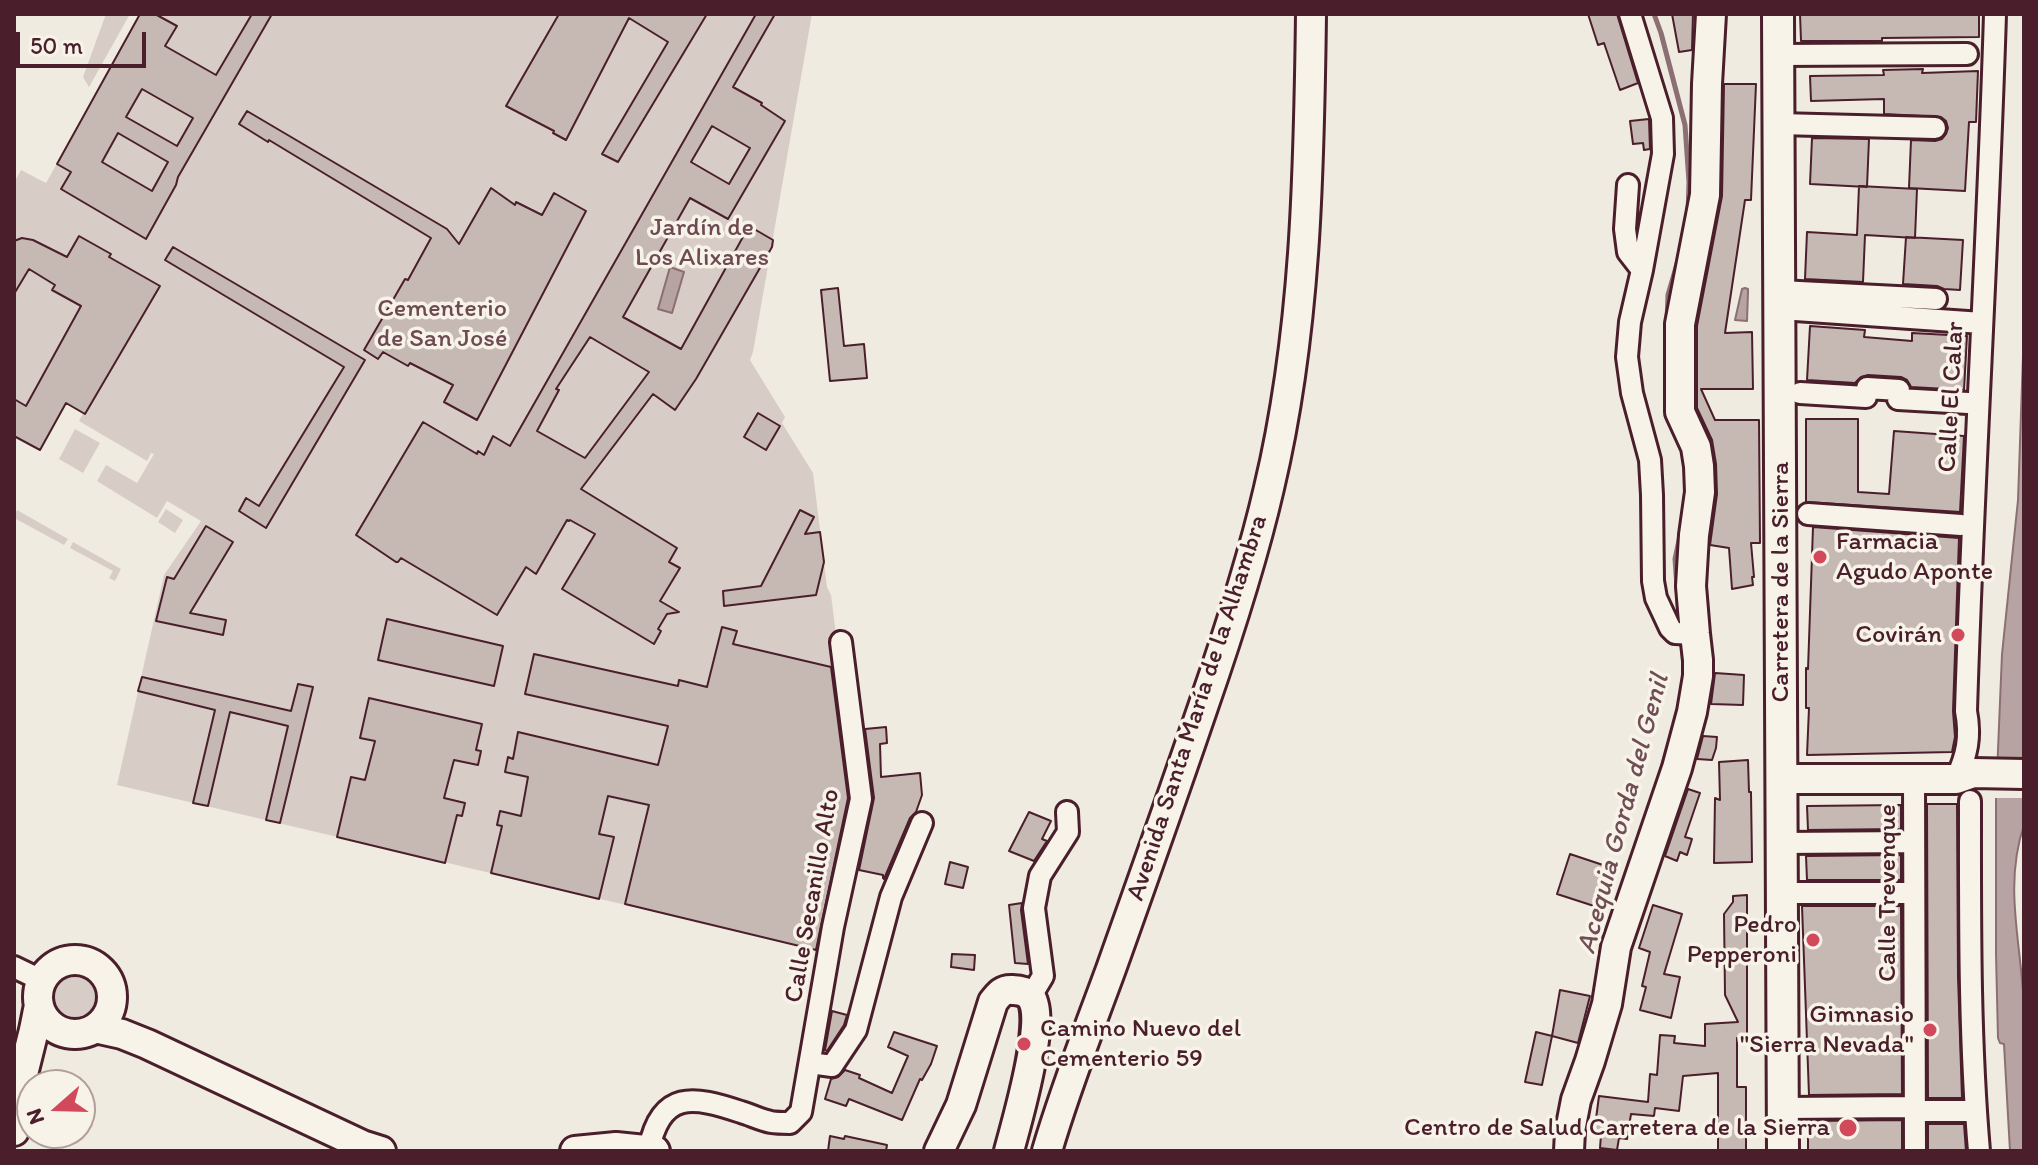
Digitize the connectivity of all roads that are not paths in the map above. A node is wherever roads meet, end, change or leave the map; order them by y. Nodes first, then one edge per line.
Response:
1 (1311, 14) edge
2 (1630, 14) edge
3 (1711, 14) edge
4 (1778, 14) edge
5 (1995, 14) edge
6 (1967, 54) dead end
7 (1779, 55) junction
8 (1779, 124) junction
9 (1935, 128) dead end
10 (1628, 185) dead end
11 (1642, 270) junction
12 (1936, 299) dead end
13 (1780, 300) junction
14 (1982, 323) junction
15 (1800, 393) dead end
16 (1968, 403) dead end
17 (1808, 514) dead end
18 (1961, 525) dead end
19 (1685, 634) junction
20 (841, 642) dead end
21 (2024, 774) edge
22 (1782, 779) junction
23 (1914, 779) junction
24 (1968, 785) junction
25 (2024, 786) edge
26 (1067, 812) dead end
27 (922, 823) dead end
28 (1914, 842) junction
29 (1782, 843) junction
30 (1782, 893) junction
31 (1914, 893) junction
32 (14, 967) edge
33 (112, 991) junction
34 (40, 993) junction
35 (1031, 996) junction
36 (84, 1031) junction
37 (147, 1044) junction
38 (810, 1063) junction
39 (23, 1069) edge
40 (34, 1069) edge
41 (1783, 1108) junction
42 (1920, 1109) junction
43 (1976, 1111) junction
44 (616, 1149) edge
45 (652, 1150) edge
46 (381, 1151) edge
47 (575, 1151) edge
48 (939, 1151) edge
49 (1009, 1151) edge
50 (1047, 1151) edge
51 (1569, 1151) edge
52 (1783, 1151) edge
53 (1915, 1151) edge
54 (1979, 1151) edge

1 - 50 street, Avenida Santa María de la Alhambra
2 - 11 street
3 - 19 street
4 - 7 main road, Carretera de la Sierra
5 - 14 street, Calle El Calar
6 - 7 street
7 - 8 main road, Carretera de la Sierra
8 - 9 street
8 - 13 main road, Carretera de la Sierra
10 - 11 street
11 - 19 street
12 - 13 street
13 - 14 street
13 - 22 main road, Carretera de la Sierra
14 - 24 street, Calle El Calar
15 - 16 street
17 - 18 street, Carretera de la Sierra
19 - 51 street
20 - 38 street, Calle Secanillo Alto
21 - 24 street
22 - 23 street
22 - 29 main road, Carretera de la Sierra
23 - 24 street
23 - 28 street, Calle Trevenque
24 - 25 street
24 - 43 street, Calle El Calar
26 - 35 street
27 - 38 street
28 - 29 street
28 - 31 street, Calle Trevenque
29 - 30 main road, Carretera de la Sierra
30 - 31 street
30 - 41 main road, Carretera de la Sierra
31 - 42 street, Calle Trevenque
32 - 34 street
33 - 34 street
33 - 36 street
33 - 37 street
34 - 36 street
34 - 39 street
35 - 48 street
35 - 49 street
36 - 37 street
36 - 40 street
37 - 46 street
38 - 45 street, Calle Secanillo Alto
41 - 42 street
41 - 52 main road, Carretera de la Sierra
42 - 43 street
42 - 53 street, Calle Trevenque
43 - 54 street, Calle El Calar
44 - 45 street
44 - 47 street

